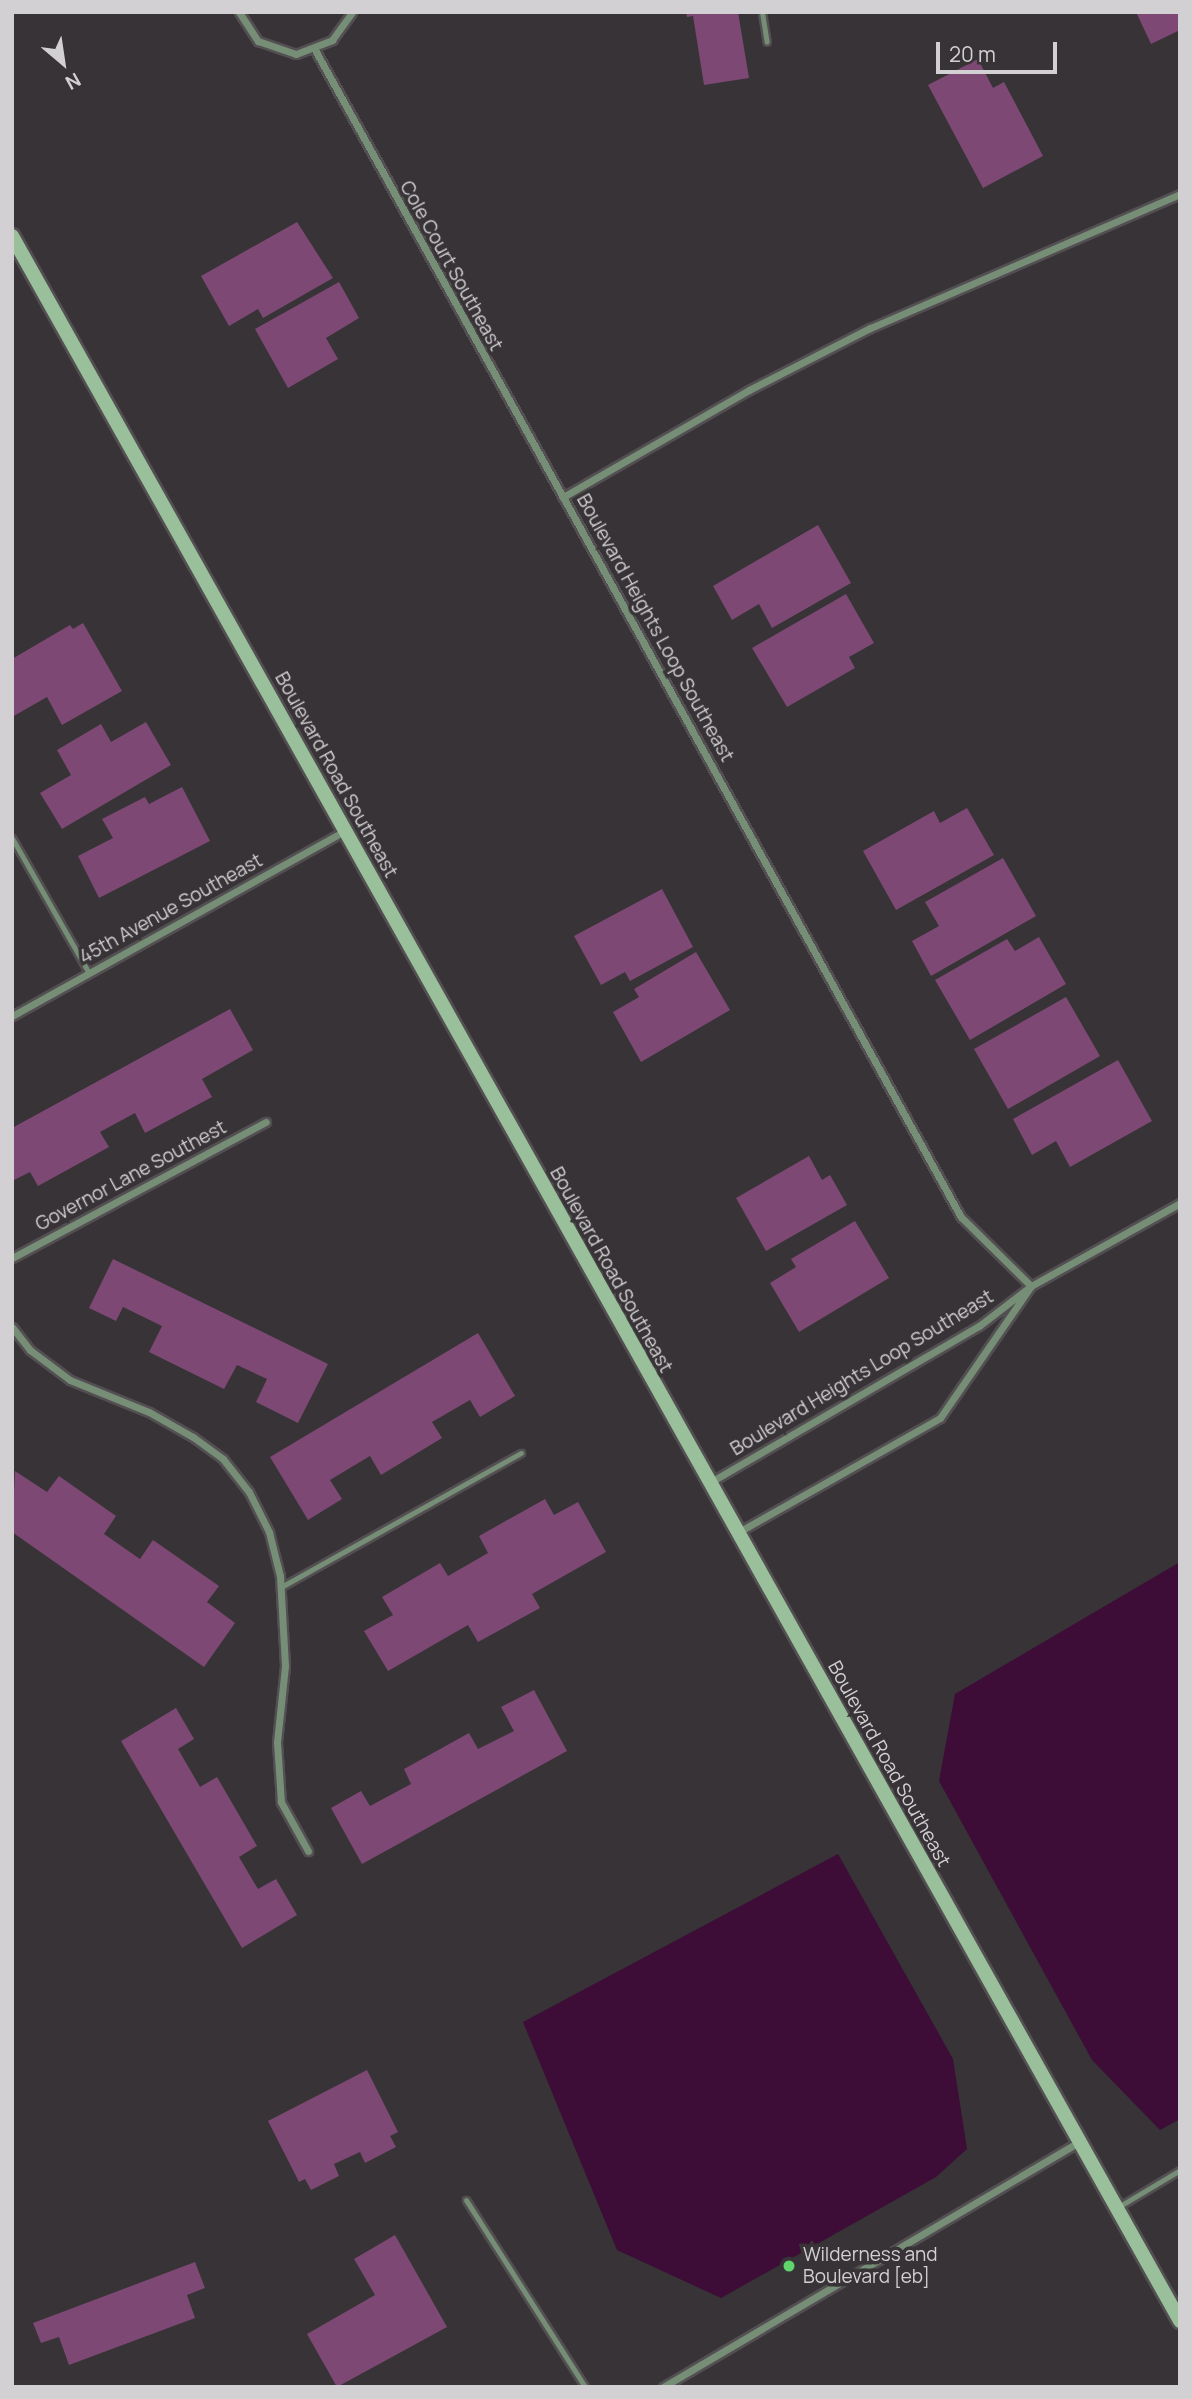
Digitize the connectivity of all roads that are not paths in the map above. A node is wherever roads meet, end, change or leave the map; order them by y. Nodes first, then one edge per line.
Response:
1 (239, 12) edge
2 (352, 12) edge
3 (762, 12) edge
4 (767, 42) dead end
5 (315, 50) junction
6 (1180, 194) edge
7 (12, 236) edge
8 (563, 497) junction
9 (345, 831) junction
10 (12, 838) edge
11 (89, 973) junction
12 (12, 1016) edge
13 (266, 1122) dead end
14 (1180, 1203) edge
15 (12, 1258) edge
16 (1031, 1286) junction
17 (12, 1327) edge
18 (522, 1453) dead end
19 (708, 1484) junction
20 (736, 1533) junction
21 (281, 1587) junction
22 (308, 1851) dead end
23 (1078, 2143) junction
24 (1180, 2170) edge
25 (466, 2200) dead end
26 (1115, 2208) junction
27 (1180, 2321) edge
28 (585, 2387) edge
29 (663, 2387) edge

1 - 5 street
2 - 5 street
3 - 4 lane
5 - 8 street, Cole Court Southeast
6 - 8 street, Boulevard Heights Loop Southeast
7 - 9 street, Boulevard Road Southeast
8 - 16 street, Boulevard Heights Loop Southeast
9 - 11 street, 45th Avenue Southeast
9 - 19 street, Boulevard Road Southeast
10 - 11 lane
11 - 12 street, 45th Avenue Southeast
13 - 15 street, Governor Lane Southest
14 - 16 street, Boulevard Heights Loop Southeast
16 - 19 street, Boulevard Heights Loop Southeast
16 - 20 street, Boulevard Heights Loop Southeast
17 - 21 street
18 - 21 lane
19 - 20 street, Boulevard Road Southeast
20 - 23 street, Boulevard Road Southeast
21 - 22 street
23 - 26 street, Boulevard Road Southeast
23 - 29 street
24 - 26 lane
25 - 28 lane
26 - 27 street, Boulevard Road Southeast

